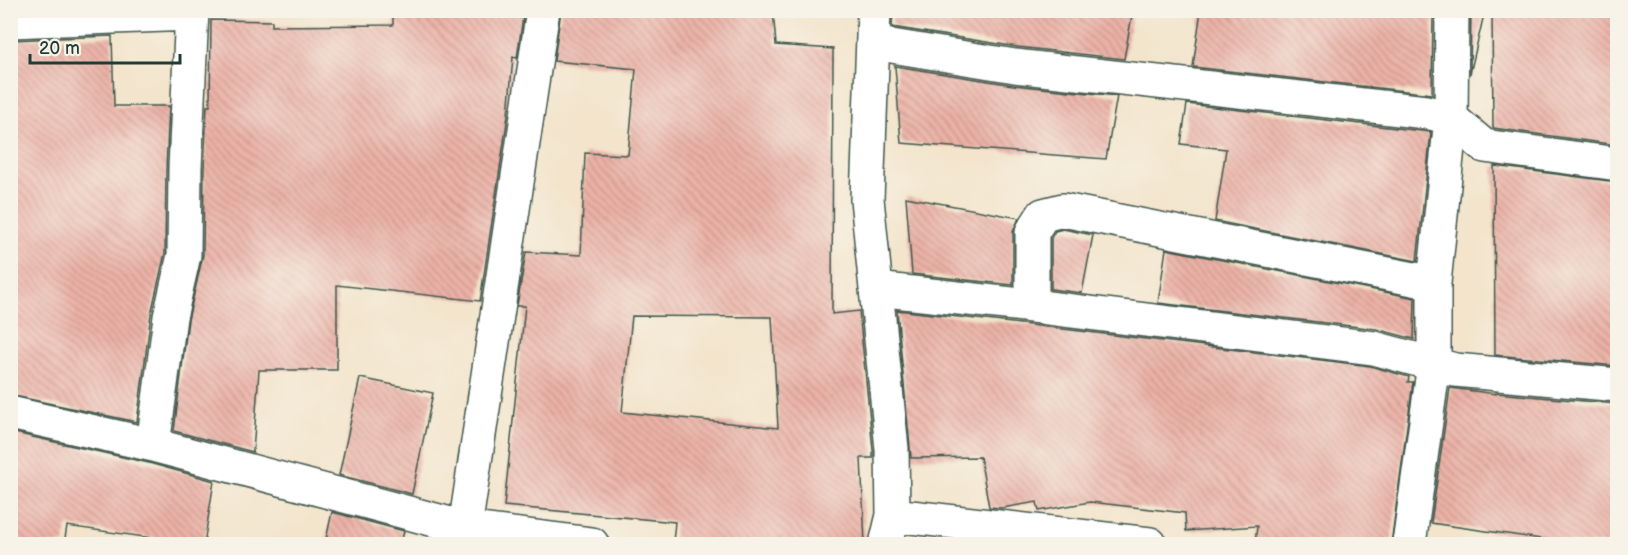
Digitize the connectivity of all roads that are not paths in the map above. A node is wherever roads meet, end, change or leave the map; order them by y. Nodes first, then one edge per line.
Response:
1 (543, 10) edge
2 (874, 10) edge
3 (1452, 10) edge
4 (192, 12) edge
5 (10, 21) edge
6 (873, 43) junction
7 (1451, 118) junction
8 (1617, 164) edge
9 (1434, 283) junction
10 (876, 289) junction
11 (1032, 306) junction
12 (1434, 364) junction
13 (1617, 385) edge
14 (10, 413) edge
15 (153, 445) junction
16 (465, 528) junction
17 (890, 530) edge
18 (592, 544) edge
19 (1150, 544) edge
20 (1409, 544) edge

1 - 16 street
2 - 6 street
3 - 7 street
4 - 5 street
4 - 15 street
6 - 7 street
6 - 10 street
7 - 8 street
7 - 9 street
9 - 11 street
9 - 12 street
10 - 11 street
10 - 17 street
11 - 12 street
12 - 13 street
12 - 20 street
14 - 15 street
15 - 16 street
16 - 18 street
17 - 19 street

